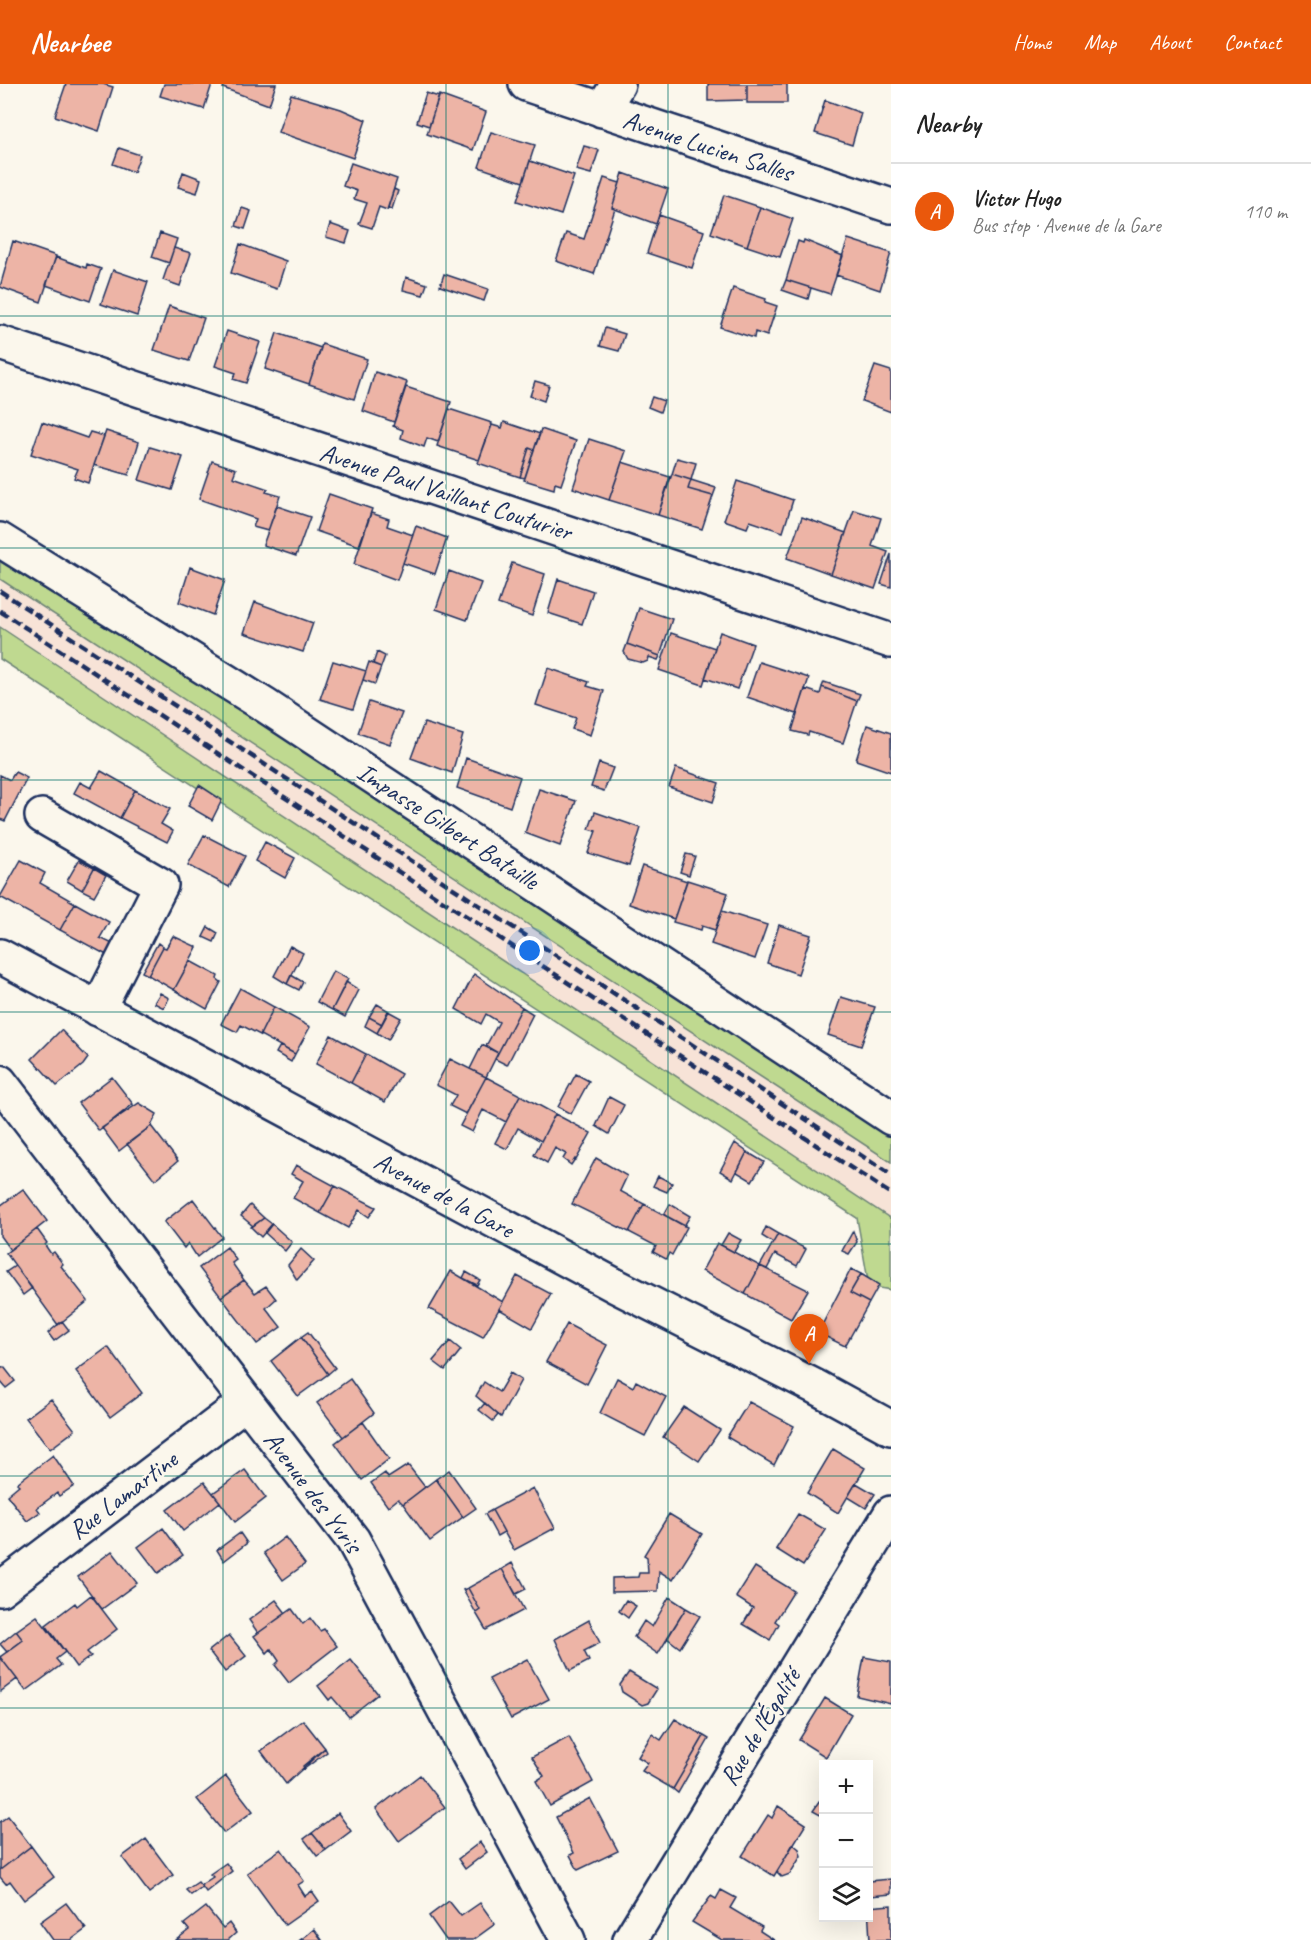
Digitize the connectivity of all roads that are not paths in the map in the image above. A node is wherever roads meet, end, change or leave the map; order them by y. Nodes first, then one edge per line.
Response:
1 (526, 84) edge
2 (610, 97) edge
3 (891, 206) edge
4 (0, 343) edge
5 (0, 540) edge
6 (891, 641) edge
7 (42, 816) dead end
8 (0, 956) edge
9 (98, 1009) junction
10 (0, 1082) edge
11 (891, 1118) edge
12 (246, 1402) junction
13 (891, 1428) edge
14 (891, 1513) edge
15 (0, 1589) edge
16 (568, 1940) edge
17 (630, 1940) edge

1 - 2 street, Avenue Lucien Salles
2 - 3 street, Avenue Lucien Salles
4 - 6 street, Avenue Paul Vaillant Couturier
5 - 11 street, Impasse Gilbert Bataille
7 - 9 street
8 - 9 street, Avenue de la Gare
9 - 13 street, Avenue de la Gare
10 - 12 street, Avenue des Yvris
12 - 15 street, Rue Lamartine
12 - 16 street, Avenue des Yvris
14 - 17 street, Rue de l’Égalité

